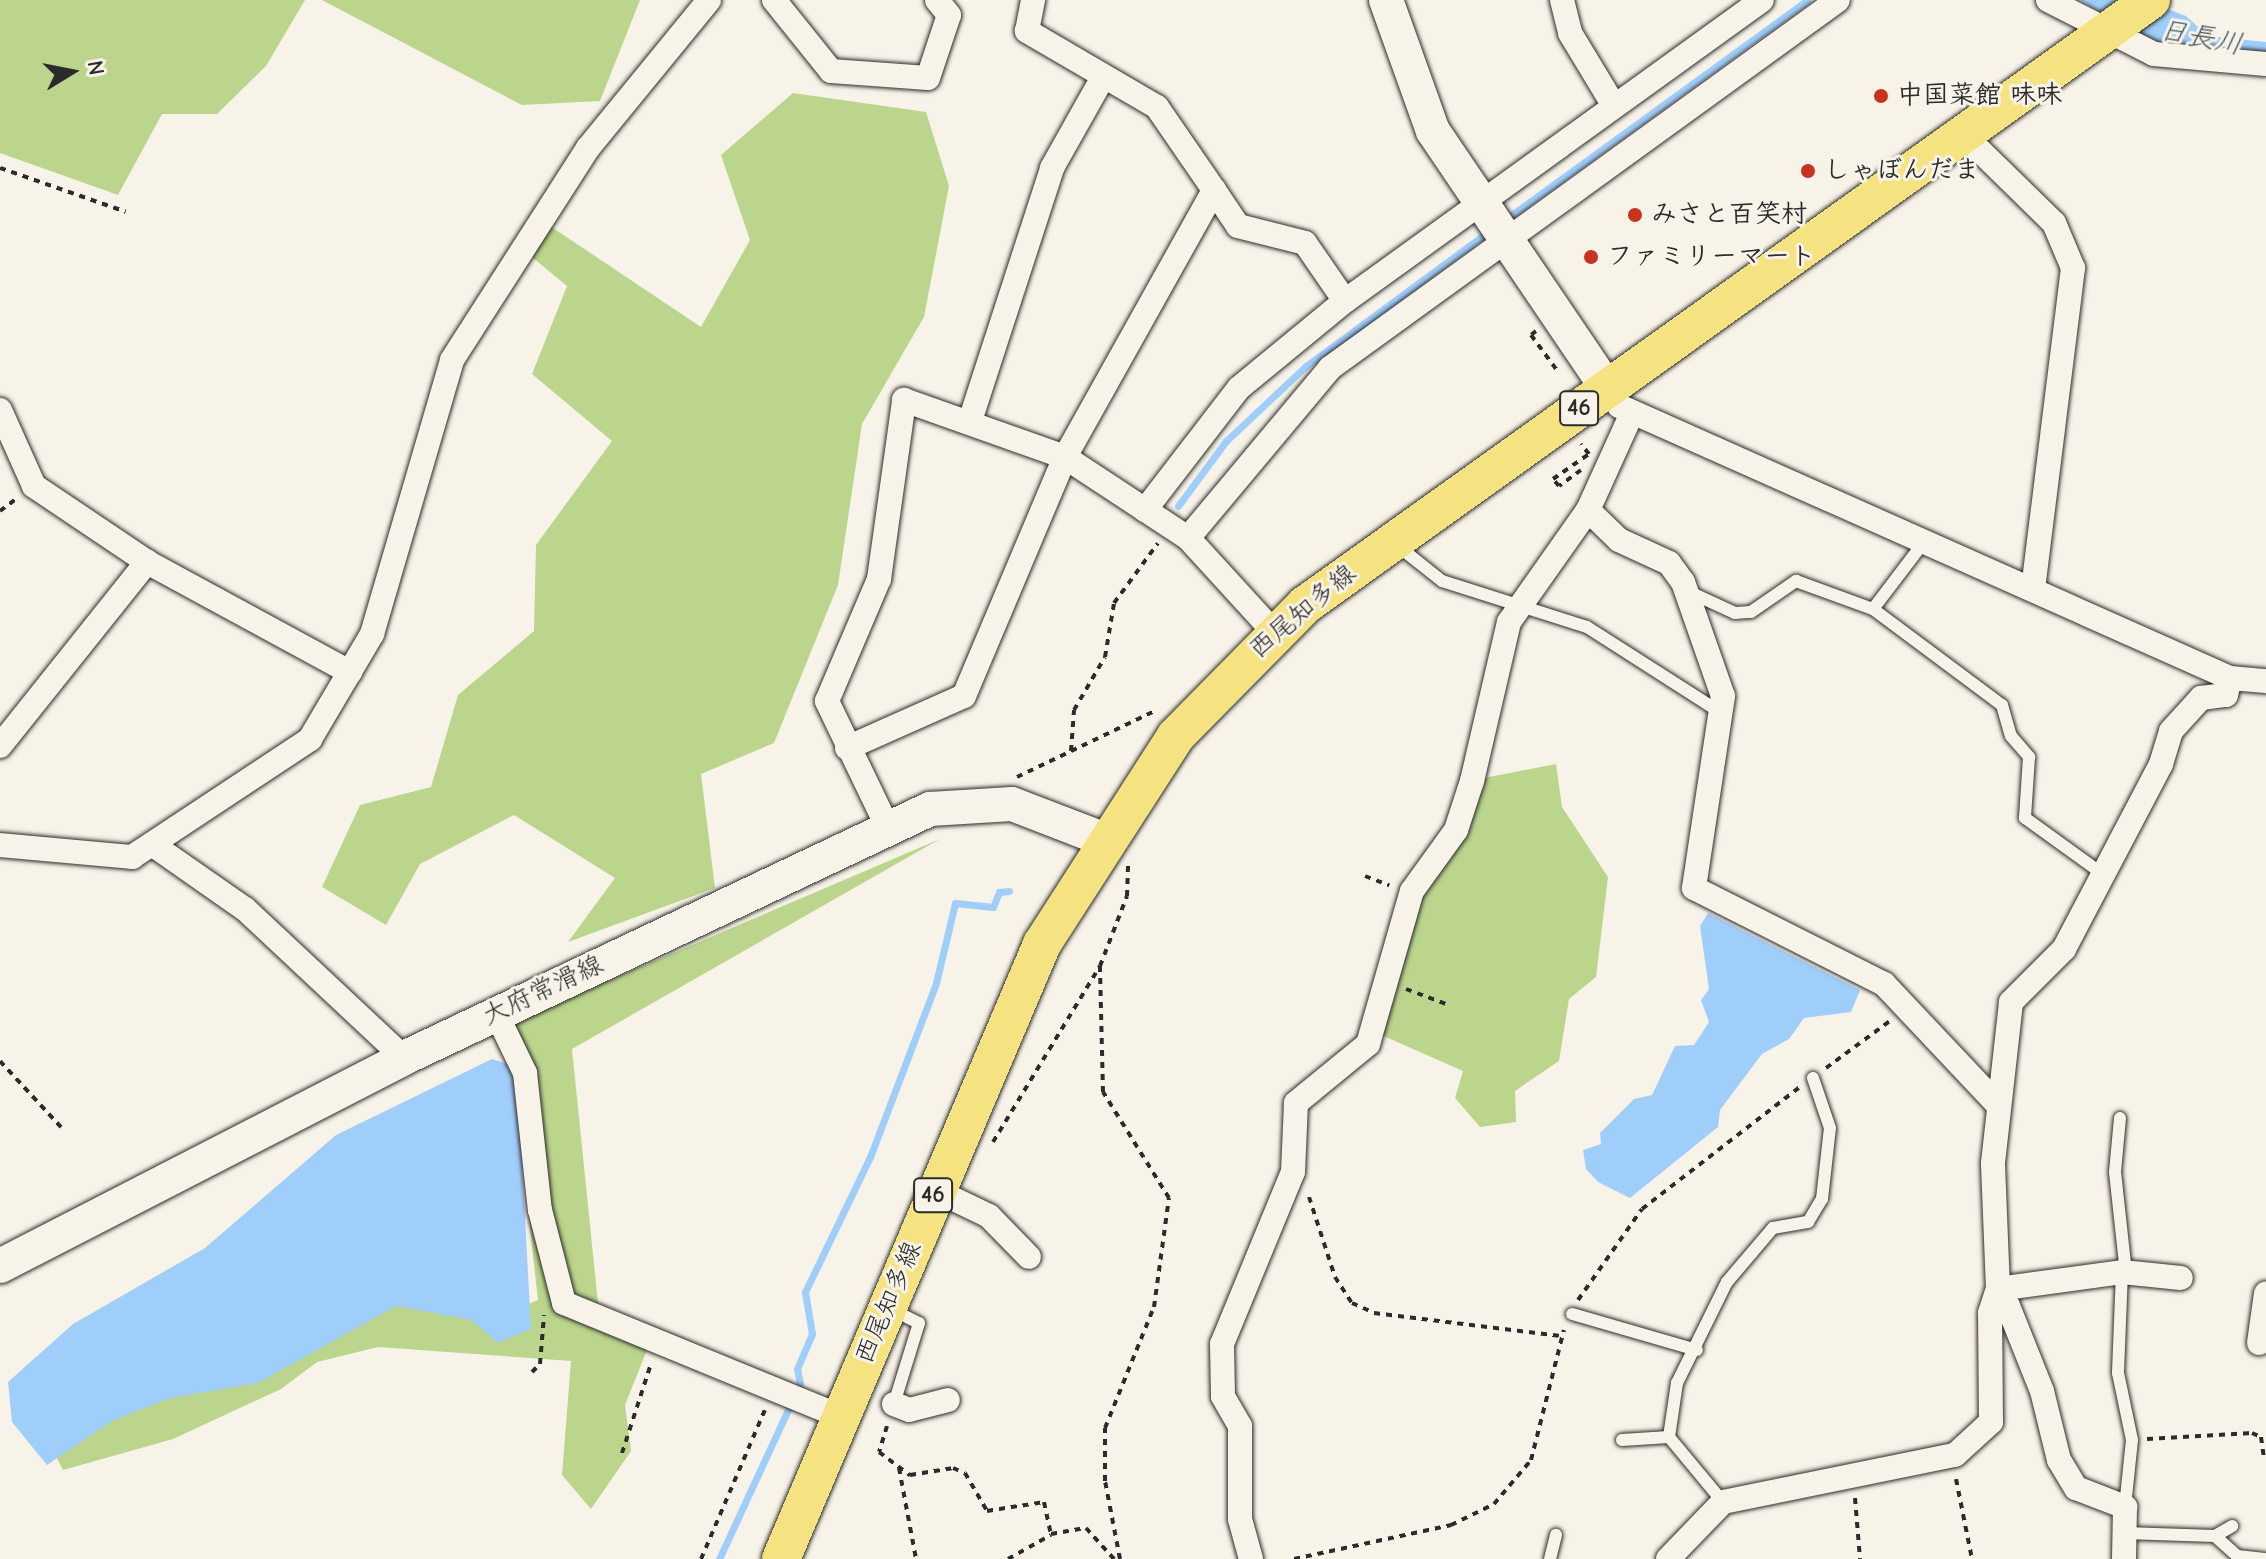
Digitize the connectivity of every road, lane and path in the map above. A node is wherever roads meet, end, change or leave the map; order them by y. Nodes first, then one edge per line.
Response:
1 (709, 0) edge
2 (774, 0) edge
3 (937, 0) edge
4 (1033, 0) edge
5 (1386, 0) edge
6 (1562, 0) edge
7 (1762, 0) edge
8 (1838, 0) edge
9 (2048, 0) edge
10 (2151, 0) edge
11 (2109, 31) junction
12 (2266, 64) edge
13 (1103, 77) junction
14 (1614, 106) junction
15 (1964, 135) junction
16 (0, 168) edge
17 (1214, 190) junction
18 (126, 212) dead end
19 (1493, 225) junction
20 (1345, 301) junction
21 (1619, 401) junction
22 (0, 410) edge
23 (970, 421) junction
24 (1585, 456) dead end
25 (1065, 457) junction
26 (1559, 486) dead end
27 (1588, 510) junction
28 (1167, 524) junction
29 (1393, 539) junction
30 (1924, 542) junction
31 (147, 562) junction
32 (1684, 586) junction
33 (2033, 587) junction
34 (1723, 596) dead end
35 (1521, 604) junction
36 (1873, 609) junction
37 (1273, 631) junction
38 (350, 672) junction
39 (2230, 678) junction
40 (2266, 681) edge
41 (1720, 712) junction
42 (1170, 716) dead end
43 (0, 746) edge
44 (847, 748) junction
45 (1071, 751) junction
46 (1001, 785) dead end
47 (888, 828) junction
48 (1101, 843) junction
49 (0, 845) edge
50 (156, 847) junction
51 (2104, 875) junction
52 (1100, 966) junction
53 (1388, 982) junction
54 (1449, 1005) dead end
55 (496, 1013) junction
56 (404, 1058) junction
57 (0, 1061) edge
58 (1813, 1078) dead end
59 (1997, 1104) junction
60 (2120, 1118) dead end
61 (61, 1127) dead end
62 (990, 1148) dead end
63 (935, 1190) junction
64 (1284, 1192) junction
65 (1029, 1257) dead end
66 (0, 1266) edge
67 (2124, 1272) junction
68 (2181, 1278) dead end
69 (2266, 1293) edge
70 (1998, 1294) junction
71 (890, 1309) junction
72 (1572, 1314) dead end
73 (1561, 1336) dead end
74 (664, 1340) junction
75 (2259, 1343) dead end
76 (1697, 1350) junction
77 (775, 1387) junction
78 (948, 1400) dead end
79 (894, 1404) junction
80 (840, 1416) junction
81 (1669, 1437) junction
82 (1622, 1440) dead end
83 (2132, 1440) junction
84 (622, 1453) dead end
85 (1952, 1456) junction
86 (2264, 1458) edge
87 (899, 1468) junction
88 (1853, 1476) junction
89 (1723, 1502) junction
90 (2125, 1507) junction
91 (2232, 1526) dead end
92 (2125, 1533) junction
93 (1051, 1534) junction
94 (1556, 1535) dead end
95 (2215, 1536) junction
96 (701, 1559) edge
97 (781, 1559) edge
98 (916, 1559) edge
99 (1008, 1559) edge
100 (1117, 1559) edge
101 (1251, 1559) edge
102 (1550, 1559) edge
103 (1668, 1559) edge
104 (1860, 1559) edge
105 (1972, 1559) edge
106 (2124, 1559) edge
107 (2265, 1559) edge

1 - 38 street
2 - 3 street
4 - 13 street
5 - 19 main road
6 - 14 street
7 - 14 street
8 - 19 street
9 - 11 street
10 - 11 main road, 西尾知多線 / 46
11 - 12 street
11 - 15 main road, 西尾知多線 / 46
13 - 17 street
13 - 23 street
14 - 19 street
15 - 21 main road, 西尾知多線 / 46
15 - 33 street
16 - 18 path
17 - 20 street
17 - 25 street
19 - 20 street
19 - 21 main road
19 - 28 street
20 - 28 street
21 - 27 street
21 - 29 main road, 西尾知多線 / 46
21 - 30 street
22 - 31 street
23 - 25 street
23 - 44 street
24 - 26 path
25 - 28 street
25 - 44 street
27 - 32 street
27 - 35 street
28 - 37 street
28 - 45 path
29 - 35 lane
29 - 37 main road, 西尾知多線 / 46
30 - 33 street
30 - 36 lane
31 - 38 street
31 - 43 street
32 - 34 lane
32 - 36 lane
32 - 41 street
33 - 39 street
35 - 41 lane
35 - 53 street
36 - 51 lane
37 - 48 main road, 西尾知多線 / 46
38 - 50 street
39 - 40 street
39 - 51 street
41 - 59 street
42 - 45 path
44 - 47 street
45 - 46 path
47 - 48 main road, 大府常滑線
47 - 55 main road, 大府常滑線
48 - 52 path
48 - 63 main road, 西尾知多線 / 46
49 - 50 street
50 - 56 street
51 - 59 street
52 - 62 path
52 - 100 path
53 - 54 path
53 - 64 street
55 - 56 main road, 大府常滑線
55 - 74 street
56 - 66 main road, 大府常滑線
57 - 61 path
58 - 76 lane
59 - 70 street
60 - 67 lane
63 - 65 street
63 - 71 main road, 西尾知多線 / 46
64 - 73 path
64 - 101 street
67 - 68 street
67 - 70 street
67 - 83 lane
69 - 75 street
70 - 85 street
70 - 90 street
71 - 79 lane
71 - 80 main road, 西尾知多線 / 46
72 - 76 lane
74 - 77 street
74 - 84 path
76 - 81 lane
77 - 80 street
77 - 96 path
78 - 79 street
79 - 87 path
80 - 97 main road, 西尾知多線 / 46
81 - 82 lane
81 - 89 lane
83 - 86 path
83 - 90 lane
85 - 88 street
85 - 105 path
87 - 93 path
87 - 98 path
88 - 89 street
88 - 104 path
89 - 103 street
90 - 92 street
91 - 95 lane
92 - 95 lane
92 - 106 street
93 - 99 path
93 - 100 path
94 - 102 lane
95 - 107 lane

